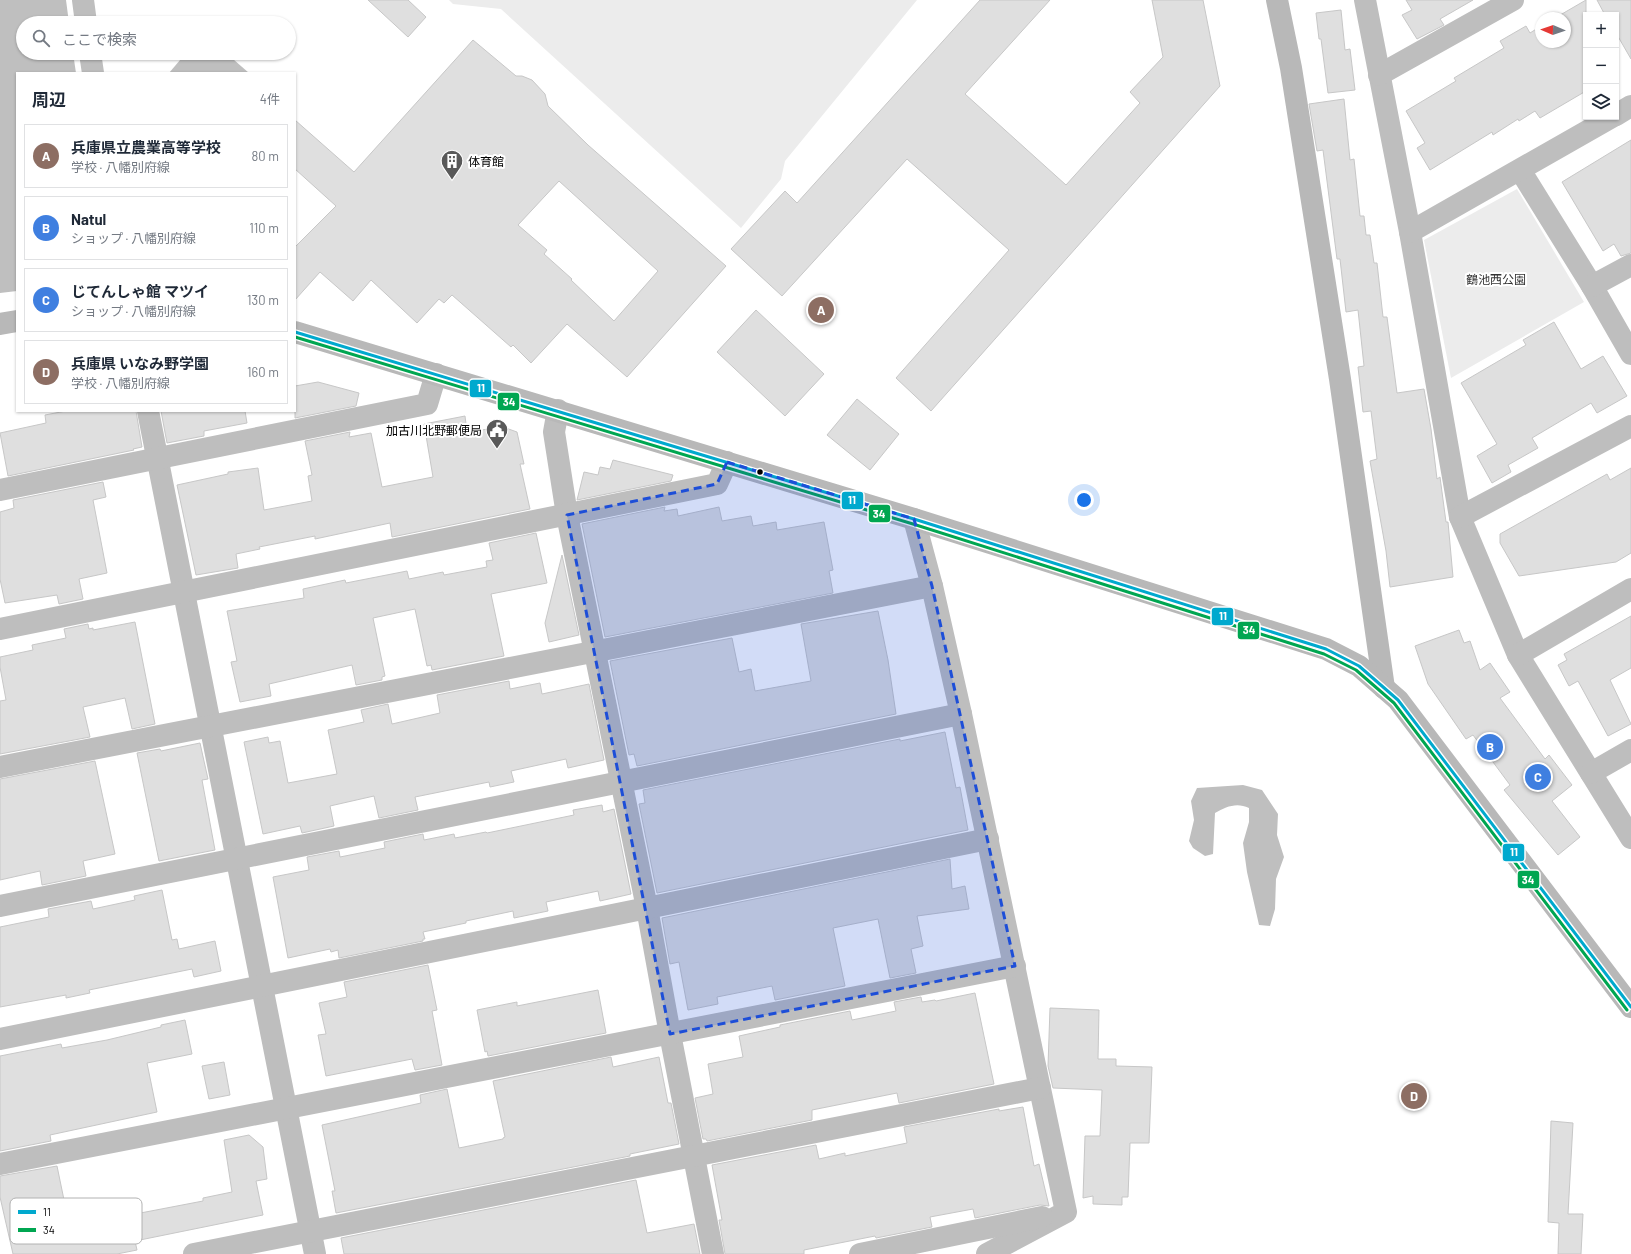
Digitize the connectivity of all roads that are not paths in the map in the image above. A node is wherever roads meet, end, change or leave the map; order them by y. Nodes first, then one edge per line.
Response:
1 (83, 0) edge
2 (1277, 0) edge
3 (1365, 0) edge
4 (1513, 0) edge
5 (85, 16) edge
6 (91, 60) edge
7 (93, 72) edge
8 (1379, 74) junction
9 (1631, 106) edge
10 (1619, 113) edge
11 (1607, 120) edge
12 (1520, 170) junction
13 (1410, 232) junction
14 (1631, 264) edge
15 (1592, 286) junction
16 (16, 321) edge
17 (0, 324) edge
18 (296, 332) edge
19 (1631, 354) edge
20 (436, 374) junction
21 (558, 410) junction
22 (148, 412) edge
23 (1631, 426) edge
24 (157, 459) junction
25 (727, 462) junction
26 (0, 490) edge
27 (567, 515) junction
28 (1460, 517) junction
29 (914, 519) junction
30 (932, 586) junction
31 (1631, 589) edge
32 (184, 593) junction
33 (0, 629) edge
34 (595, 651) junction
35 (1518, 655) junction
36 (1384, 688) junction
37 (961, 714) junction
38 (210, 726) junction
39 (1631, 750) edge
40 (0, 767) edge
41 (1591, 773) junction
42 (621, 781) junction
43 (988, 838) junction
44 (1631, 838) edge
45 (237, 857) junction
46 (0, 906) edge
47 (647, 908) junction
48 (1015, 966) junction
49 (263, 986) junction
50 (1631, 1007) edge
51 (670, 1034) junction
52 (0, 1039) edge
53 (1040, 1088) junction
54 (287, 1109) junction
55 (694, 1157) junction
56 (0, 1164) edge
57 (1066, 1212) junction
58 (311, 1232) junction
59 (194, 1254) edge
60 (315, 1254) edge
61 (713, 1254) edge
62 (860, 1254) edge
63 (987, 1254) edge

1 - 5 street
2 - 36 main road
3 - 8 street
4 - 8 street
6 - 7 street
8 - 13 street
9 - 10 street
11 - 12 street
12 - 13 street
12 - 15 street
13 - 28 street
14 - 15 street
15 - 19 street
16 - 17 main road
18 - 20 main road
20 - 21 main road
20 - 24 street
21 - 25 main road
21 - 27 street
22 - 24 street
23 - 28 street
24 - 26 street
24 - 32 street
25 - 27 street
25 - 29 main road
27 - 32 street
27 - 34 street
28 - 35 street
29 - 30 street
29 - 36 main road
30 - 34 street
30 - 37 street
31 - 35 street
32 - 33 street
32 - 38 street
34 - 38 street
34 - 42 street
35 - 41 street
36 - 50 main road
37 - 42 street
37 - 43 street
38 - 40 street
38 - 45 street
39 - 41 street
41 - 44 street
42 - 45 street
42 - 47 street
43 - 47 street
43 - 48 street
45 - 46 street
45 - 49 street
47 - 49 street
47 - 51 street
48 - 51 street
48 - 53 street
49 - 52 street
49 - 54 street
51 - 54 street
51 - 55 street
53 - 55 street
53 - 57 street
54 - 56 street
54 - 58 street
55 - 58 street
55 - 61 street
57 - 62 street
57 - 63 street
58 - 59 street
58 - 60 street

